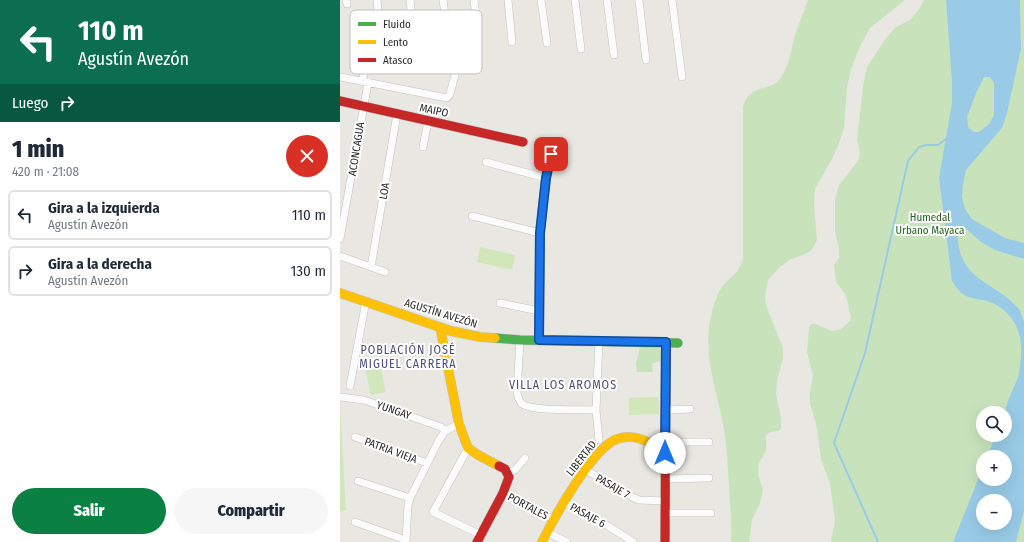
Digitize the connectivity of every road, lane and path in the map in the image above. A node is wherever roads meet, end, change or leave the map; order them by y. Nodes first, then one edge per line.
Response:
1 (377, 0) edge
2 (410, 0) edge
3 (443, 0) edge
4 (474, 0) edge
5 (508, 0) edge
6 (541, 0) edge
7 (575, 0) edge
8 (607, 0) edge
9 (639, 0) edge
10 (672, 0) edge
11 (378, 10) dead end
12 (411, 10) edge
13 (444, 10) edge
14 (475, 10) edge
15 (512, 42) dead end
16 (547, 43) dead end
17 (581, 49) dead end
18 (614, 56) dead end
19 (646, 60) dead end
20 (366, 74) edge
21 (455, 74) edge
22 (340, 77) edge
23 (682, 77) dead end
24 (365, 82) junction
25 (340, 101) edge
26 (363, 106) junction
27 (397, 114) junction
28 (428, 121) junction
29 (523, 142) dead end
30 (423, 147) dead end
31 (551, 154) dead end
32 (486, 162) dead end
33 (546, 178) junction
34 (472, 216) dead end
35 (342, 226) edge
36 (540, 233) junction
37 (340, 239) edge
38 (340, 256) edge
39 (371, 267) junction
40 (385, 272) dead end
41 (340, 293) edge
42 (366, 301) junction
43 (500, 303) dead end
44 (539, 311) junction
45 (440, 327) junction
46 (520, 340) junction
47 (539, 340) junction
48 (599, 341) junction
49 (666, 342) junction
50 (678, 343) dead end
51 (350, 386) dead end
52 (340, 397) edge
53 (690, 409) dead end
54 (596, 410) junction
55 (665, 410) junction
56 (460, 424) junction
57 (445, 430) junction
58 (355, 437) dead end
59 (599, 440) dead end
60 (665, 442) junction
61 (709, 442) dead end
62 (468, 448) junction
63 (665, 453) junction
64 (525, 458) dead end
65 (427, 463) junction
66 (586, 470) junction
67 (508, 472) junction
68 (665, 478) junction
69 (709, 478) dead end
70 (358, 481) dead end
71 (503, 493) junction
72 (410, 498) junction
73 (665, 501) junction
74 (564, 502) junction
75 (665, 513) junction
76 (711, 513) dead end
77 (553, 519) junction
78 (355, 522) dead end
79 (546, 532) junction
80 (479, 538) edge
81 (406, 541) edge
82 (542, 542) edge
83 (567, 542) edge
84 (632, 542) edge
85 (665, 542) edge

1 - 11 street
2 - 12 street
3 - 13 street
4 - 14 street
5 - 15 street
6 - 16 street
7 - 17 street
8 - 18 street
9 - 19 street
10 - 23 street
20 - 24 street, ACONCAGUA
21 - 24 street
22 - 24 street
24 - 26 street, ACONCAGUA
25 - 26 street, MAIPO
26 - 27 street, MAIPO
26 - 35 street, ACONCAGUA
27 - 28 street, MAIPO
27 - 39 street, LOA
28 - 29 street, MAIPO
28 - 30 street
31 - 33 street
32 - 33 street
33 - 36 street
34 - 36 street
35 - 37 street, ACONCAGUA
36 - 44 street
38 - 39 street
39 - 40 street
41 - 42 street, AGUSTÍN AVEZÓN
42 - 45 street, AGUSTÍN AVEZÓN
42 - 51 street
43 - 44 street
44 - 47 street
45 - 46 street, AGUSTÍN AVEZÓN
45 - 56 street
46 - 47 street, AGUSTÍN AVEZÓN
46 - 54 street
47 - 48 street, AGUSTÍN AVEZÓN
48 - 49 street, AGUSTÍN AVEZÓN
48 - 54 street
49 - 50 street, AGUSTÍN AVEZÓN
49 - 55 street
52 - 57 street, YUNGAY
53 - 55 street
54 - 59 street
55 - 60 street
56 - 57 street
56 - 62 street
57 - 65 street
58 - 65 street, PATRIA VIEJA
60 - 61 street
60 - 63 street
62 - 67 street
62 - 80 street
63 - 66 street, LIBERTAD
63 - 68 street
64 - 67 street
65 - 72 street
66 - 73 street, PASAJE 7
66 - 74 street, LIBERTAD
67 - 71 street
68 - 69 street
68 - 73 street
70 - 72 street
71 - 77 street, PORTALES
71 - 80 street
72 - 81 street
73 - 75 street
74 - 77 street, LIBERTAD
74 - 84 street, PASAJE 6
75 - 76 street
75 - 85 street
77 - 79 street, LIBERTAD
78 - 81 street
79 - 82 street, LIBERTAD
79 - 83 street

